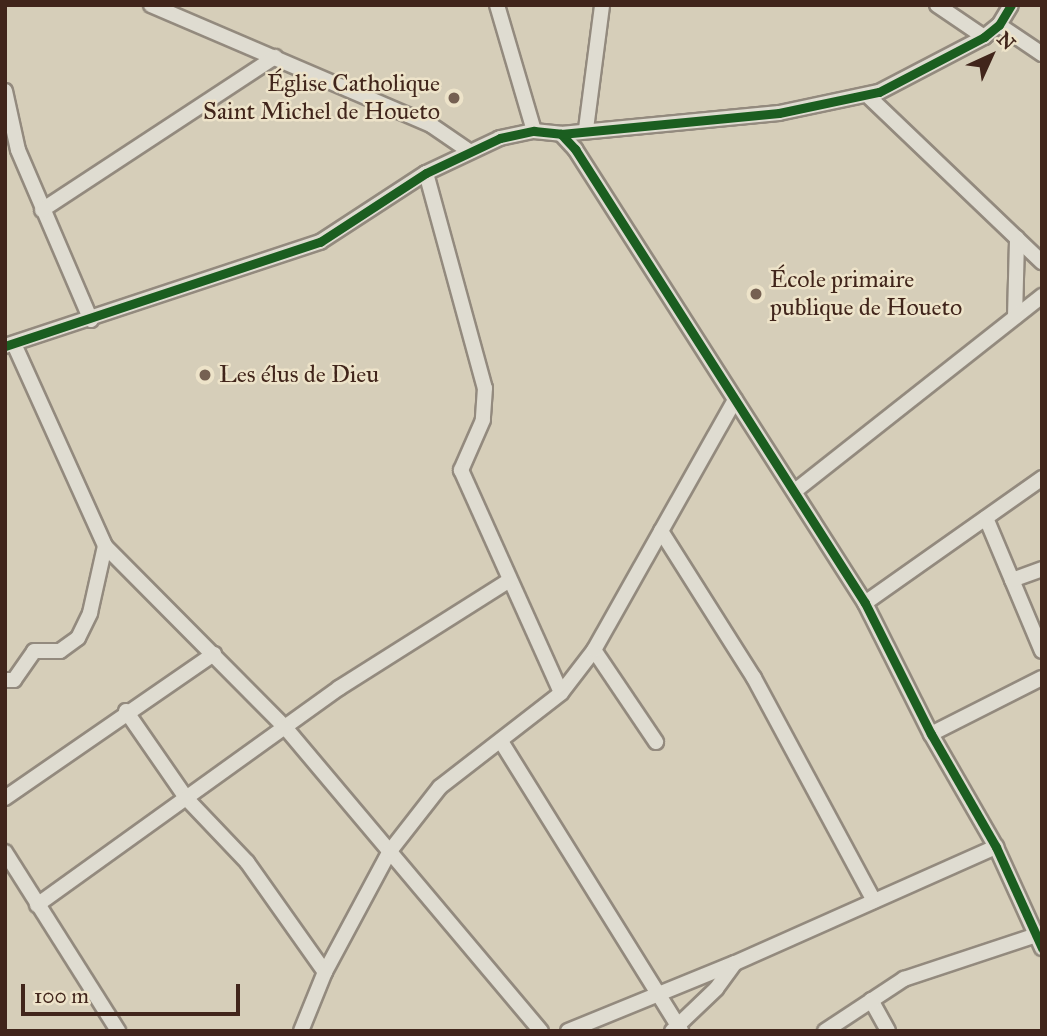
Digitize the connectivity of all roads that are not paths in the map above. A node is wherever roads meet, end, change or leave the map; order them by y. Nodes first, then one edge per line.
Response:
1 (497, 5) edge
2 (602, 5) edge
3 (937, 5) edge
4 (1011, 5) edge
5 (163, 7) edge
6 (999, 25) junction
7 (984, 37) junction
8 (1041, 53) edge
9 (275, 57) junction
10 (5, 91) edge
11 (867, 95) junction
12 (586, 129) junction
13 (534, 131) junction
14 (561, 134) junction
15 (469, 151) junction
16 (426, 173) junction
17 (43, 210) junction
18 (1017, 238) junction
19 (1042, 262) edge
20 (1042, 296) edge
21 (1015, 317) junction
22 (91, 320) junction
23 (10, 345) edge
24 (735, 400) junction
25 (1042, 478) edge
26 (795, 491) junction
27 (986, 519) junction
28 (661, 531) junction
29 (105, 546) junction
30 (1042, 569) edge
31 (508, 580) junction
32 (1012, 580) junction
33 (865, 603) junction
34 (594, 650) junction
35 (1042, 651) edge
36 (214, 654) junction
37 (1042, 678) edge
38 (5, 680) edge
39 (561, 693) junction
40 (126, 710) junction
41 (284, 726) junction
42 (931, 734) junction
43 (502, 743) junction
44 (656, 743) dead end
45 (5, 798) edge
46 (187, 799) junction
47 (996, 847) junction
48 (390, 851) junction
49 (5, 852) edge
50 (874, 901) junction
51 (37, 905) junction
52 (1038, 934) edge
53 (1042, 948) edge
54 (735, 963) junction
55 (325, 972) junction
56 (655, 994) junction
57 (871, 1000) junction
58 (676, 1029) edge
59 (118, 1031) edge
60 (301, 1031) edge
61 (541, 1031) edge
62 (568, 1031) edge
63 (825, 1031) edge
64 (888, 1031) edge

1 - 13 street
2 - 12 street
3 - 7 street
4 - 6 street
5 - 9 street
6 - 7 street
6 - 8 street
7 - 11 street
9 - 15 street
9 - 17 street
10 - 17 street
11 - 12 street
11 - 18 street
12 - 14 street
13 - 14 street
13 - 15 street
14 - 24 street
15 - 16 street
16 - 22 street
16 - 31 street
17 - 22 street
18 - 19 street
18 - 21 street
20 - 21 street
21 - 26 street
22 - 23 street
23 - 29 street
24 - 26 street
24 - 28 street
25 - 27 street
26 - 33 street
27 - 32 street
27 - 33 street
28 - 34 street
28 - 50 street
29 - 36 street
29 - 38 street
30 - 32 street
31 - 39 street
31 - 41 street
32 - 35 street
33 - 42 street
34 - 39 street
34 - 44 street
36 - 40 street
36 - 41 street
37 - 42 street
39 - 43 street
40 - 45 street
40 - 46 street
41 - 46 street
41 - 48 street
42 - 47 street
43 - 48 street
43 - 56 street
46 - 51 street
46 - 55 street
47 - 50 street
47 - 52 street
48 - 55 street
48 - 61 street
49 - 51 street
50 - 54 street
51 - 59 street
52 - 53 street
52 - 57 street
54 - 56 street
54 - 58 street
55 - 60 street
56 - 58 street
56 - 62 street
57 - 63 street
57 - 64 street

